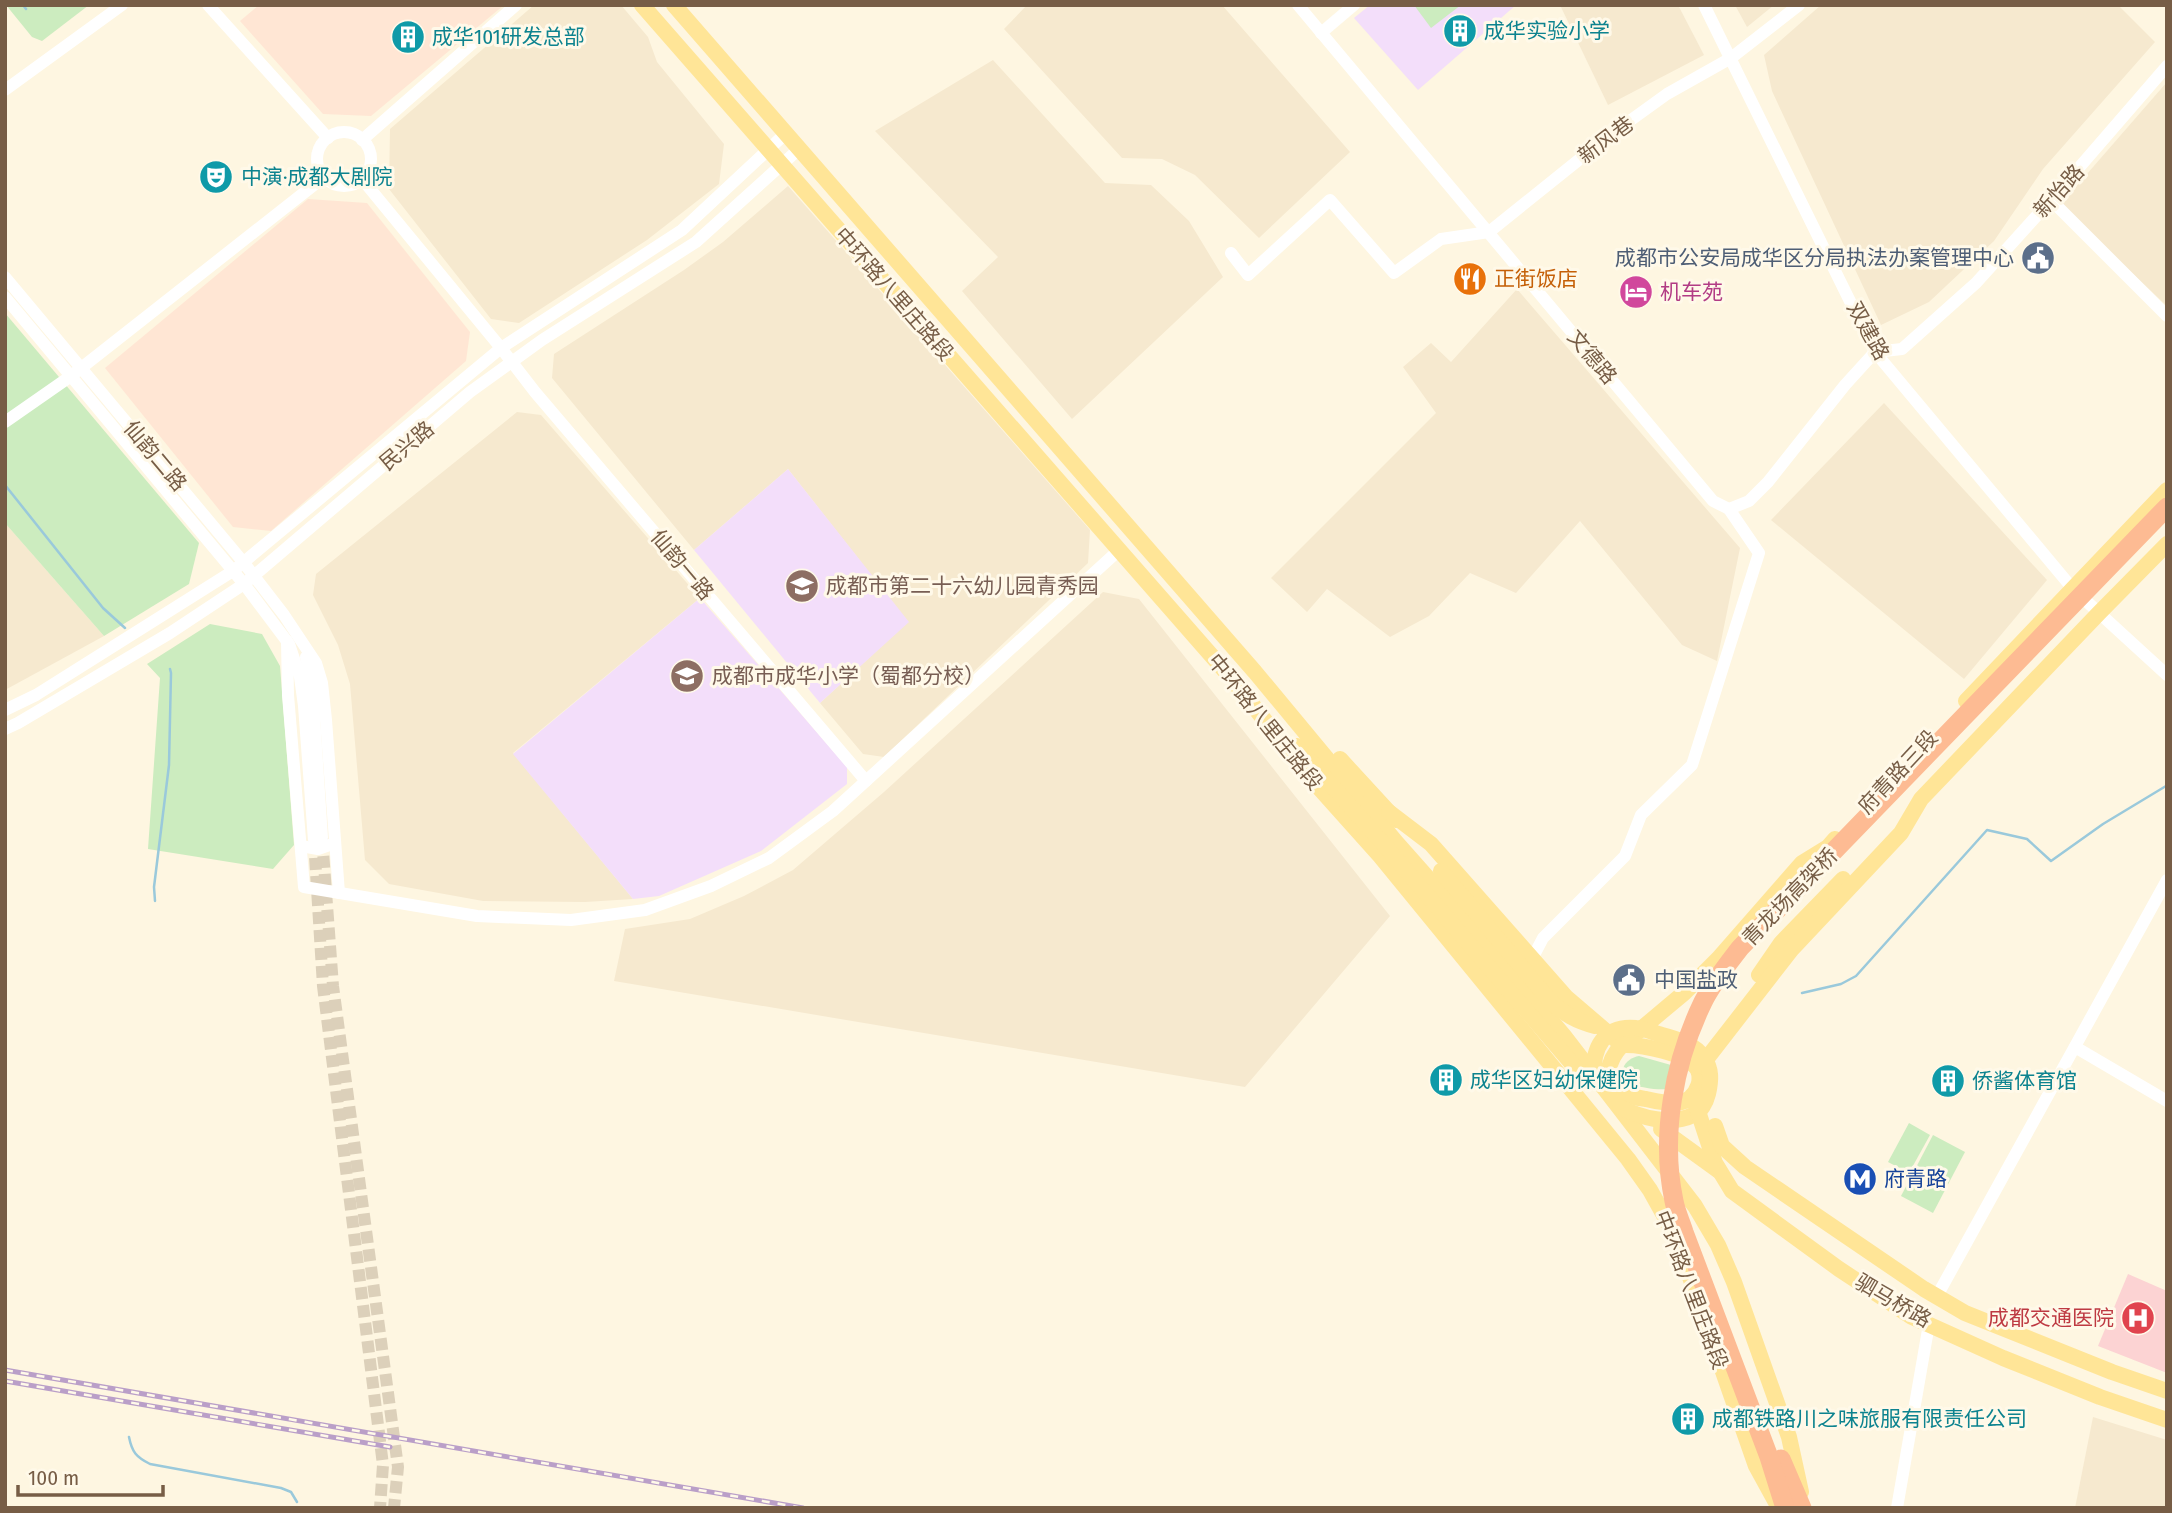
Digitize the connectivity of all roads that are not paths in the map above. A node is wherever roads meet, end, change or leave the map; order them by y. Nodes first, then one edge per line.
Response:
1 (122, 5) edge
2 (208, 5) edge
3 (516, 5) edge
4 (642, 5) edge
5 (674, 5) edge
6 (1298, 5) edge
7 (1354, 5) edge
8 (1704, 5) edge
9 (1799, 5) edge
10 (1321, 33) junction
11 (1731, 58) junction
12 (2167, 65) edge
13 (5, 90) edge
14 (785, 134) junction
15 (328, 138) junction
16 (362, 140) junction
17 (799, 149) junction
18 (768, 150) junction
19 (781, 165) junction
20 (324, 177) junction
21 (362, 180) junction
22 (2051, 200) junction
23 (1489, 232) junction
24 (1231, 253) dead end
25 (5, 277) edge
26 (5, 297) edge
27 (2167, 316) edge
28 (501, 348) junction
29 (1875, 352) junction
30 (511, 362) junction
31 (76, 372) junction
32 (5, 422) edge
33 (2167, 491) edge
34 (2167, 507) edge
35 (1729, 509) junction
36 (2167, 520) edge
37 (2167, 544) edge
38 (1118, 551) junction
39 (238, 567) junction
40 (249, 580) junction
41 (2073, 589) junction
42 (2099, 613) junction
43 (293, 640) junction
44 (1255, 672) junction
45 (2167, 675) edge
46 (1232, 679) junction
47 (5, 710) edge
48 (5, 729) edge
49 (1312, 780) junction
50 (866, 781) junction
51 (1921, 799) junction
52 (1389, 812) junction
53 (318, 839) tunnel mouth
54 (335, 843) junction
55 (301, 846) junction
56 (1828, 847) junction
57 (1388, 849) junction
58 (2167, 880) edge
59 (339, 893) junction
60 (1532, 959) junction
61 (1636, 1028) junction
62 (1619, 1037) junction
63 (2075, 1047) junction
64 (1701, 1085) junction
65 (1619, 1099) junction
66 (2167, 1101) edge
67 (1642, 1116) junction
68 (1925, 1301) junction
69 (1929, 1324) junction
70 (1954, 1334) junction
71 (2167, 1391) edge
72 (2167, 1420) edge
73 (1779, 1508) edge
74 (1785, 1508) edge
75 (1803, 1508) edge
76 (1897, 1508) edge

1 - 13 street
2 - 15 street
3 - 16 street
4 - 18 main road, 中环路八里庄路段
5 - 14 main road, 中环路八里庄路段
6 - 10 street, 文德路
7 - 10 street
8 - 11 street, 双建路
9 - 11 street, 新风巷
10 - 23 street, 文德路
11 - 23 street, 新风巷
11 - 29 street, 双建路
12 - 22 street, 新怡路
14 - 17 main road, 中环路八里庄路段
14 - 18 street, 民兴路
15 - 16 street
15 - 20 street
16 - 21 street
17 - 19 street, 民兴路
17 - 44 main road, 中环路八里庄路段
18 - 19 main road, 中环路八里庄路段
18 - 28 street, 民兴路
19 - 30 street, 民兴路
19 - 38 main road, 中环路八里庄路段
20 - 21 street
20 - 31 street
21 - 28 street, 仙韵一路
22 - 27 street
22 - 29 street, 新怡路
23 - 24 street
23 - 35 street, 文德路
25 - 31 street, 仙韵二路
26 - 31 street, 仙韵二路
28 - 30 street, 仙韵一路
28 - 39 street, 民兴路
29 - 35 street
29 - 41 street, 双建路
30 - 40 street, 民兴路
30 - 50 street, 仙韵一路
31 - 32 street
31 - 39 street, 仙韵二路
33 - 41 main road, 府青路三段
34 - 74 highway, 青龙场高架桥
35 - 60 street, 文德路
36 - 75 highway, 青龙场高架桥
37 - 42 main road, 府青路三段
38 - 46 main road, 中环路八里庄路段
38 - 50 street
39 - 40 street, 仙韵二路
39 - 47 street, 民兴路
40 - 43 street, 仙韵二路
40 - 48 street, 民兴路
41 - 42 street, 双建路
41 - 56 main road, 府青路三段
42 - 45 street, 双建路
42 - 51 main road, 府青路三段
43 - 53 street, 仙韵二路
43 - 54 street, 仙韵二路
43 - 55 street
44 - 52 main road
44 - 57 main road, 中环路八里庄路段
46 - 49 main road, 中环路八里庄路段
46 - 57 main road
49 - 57 main road, 中环路八里庄路段
49 - 65 main road
50 - 59 street
51 - 64 main road, 府青路三段
51 - 64 main road
52 - 60 main road
52 - 62 main road
54 - 55 street
54 - 59 street, 仙韵二路
55 - 59 street
56 - 61 main road
56 - 62 main road, 府青路三段
57 - 65 main road
57 - 73 main road, 中环路八里庄路段
57 - 75 main road, 中环路八里庄路段
58 - 63 street
60 - 62 main road
61 - 62 main road
61 - 64 main road
62 - 64 main road
62 - 65 main road
63 - 66 street
63 - 68 street
64 - 65 main road
64 - 67 main road
64 - 68 main road, 驷马桥路
64 - 69 main road, 驷马桥路
65 - 67 main road
67 - 68 main road
68 - 70 main road
68 - 71 main road, 驷马桥路
69 - 70 main road, 驷马桥路
69 - 76 street
70 - 72 main road, 驷马桥路

